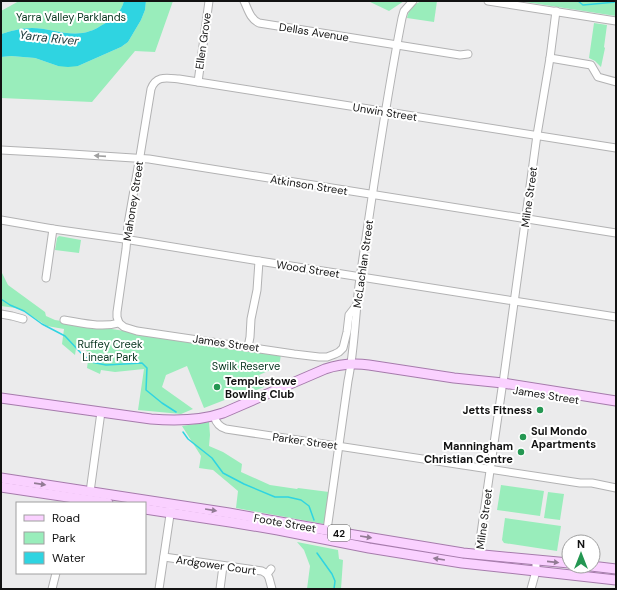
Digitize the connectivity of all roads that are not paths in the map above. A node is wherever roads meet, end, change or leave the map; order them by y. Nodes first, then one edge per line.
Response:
1 (209, 1) edge
2 (244, 1) edge
3 (412, 1) edge
4 (488, 1) edge
5 (556, 11) junction
6 (616, 21) edge
7 (396, 45) junction
8 (468, 54) dead end
9 (550, 58) junction
10 (155, 81) joint
11 (198, 82) junction
12 (616, 82) edge
13 (385, 112) junction
14 (537, 135) junction
15 (616, 148) edge
16 (1, 150) edge
17 (139, 159) junction
18 (373, 195) junction
19 (526, 219) junction
20 (1, 220) edge
21 (53, 229) junction
22 (616, 233) edge
23 (126, 240) junction
24 (260, 262) junction
25 (360, 277) junction
26 (46, 278) dead end
27 (514, 301) junction
28 (356, 306) junction
29 (1, 314) edge
30 (616, 317) edge
31 (23, 319) dead end
32 (64, 320) dead end
33 (119, 323) junction
34 (248, 346) junction
35 (350, 364) junction
36 (502, 385) junction
37 (562, 395) junction
38 (1, 398) edge
39 (616, 401) edge
40 (616, 406) edge
41 (101, 412) junction
42 (214, 416) junction
43 (338, 446) junction
44 (491, 470) junction
45 (1, 478) edge
46 (1, 487) edge
47 (616, 488) edge
48 (90, 492) junction
49 (73, 500) edge
50 (96, 502) edge
51 (141, 502) edge
52 (146, 503) edge
53 (171, 508) junction
54 (146, 509) edge
55 (326, 535) junction
56 (478, 554) junction
57 (164, 557) junction
58 (536, 560) junction
59 (561, 562) edge
60 (477, 565) junction
61 (223, 566) junction
62 (603, 568) joint
63 (616, 569) edge
64 (532, 571) junction
65 (56, 574) edge
66 (602, 579) junction
67 (616, 580) edge
68 (531, 586) edge
69 (52, 589) edge
70 (159, 589) edge
71 (220, 589) edge
72 (272, 589) edge

1 - 11 street, Ellen Grove
2 - 7 street, Dellas Avenue
3 - 7 street, McLachlan Street
4 - 5 street
5 - 6 street
5 - 9 street, Milne Street
7 - 8 street, Dellas Avenue
7 - 13 street, McLachlan Street
9 - 12 street
9 - 14 street, Milne Street
10 - 11 street, Unwin Street
10 - 17 street, Mahoney Street
11 - 13 street, Unwin Street
13 - 14 street, Unwin Street
13 - 18 street, McLachlan Street
14 - 15 street, Unwin Street
14 - 19 street, Milne Street
17 -> 16 street, Atkinson Street
17 - 18 street, Atkinson Street
17 - 23 street, Mahoney Street
18 - 19 street, Atkinson Street
18 - 25 street, McLachlan Street
19 - 22 street, Atkinson Street
19 - 27 street, Milne Street
20 - 21 street, Wood Street
21 - 23 street, Wood Street
21 - 26 street
23 - 24 street, Wood Street
23 - 33 street, Mahoney Street
24 - 25 street, Wood Street
24 - 34 street
25 - 27 street, Wood Street
25 - 28 street, McLachlan Street
27 - 30 street, Wood Street
27 - 36 street, Milne Street
28 - 34 street, James Street
28 - 35 street, McLachlan Street
29 - 31 street
32 - 33 street, James Street
33 - 34 street, James Street
35 - 36 main road, James Street
35 - 42 main road, James Street
35 - 43 street, McLachlan Street
36 - 37 main road, James Street
36 - 44 street, Milne Street
37 - 39 main road, James Street
37 - 40 main road, James Street
38 - 41 main road
41 - 42 main road
41 - 48 street
42 - 43 street, Parker Street
43 - 44 street, Parker Street
43 - 55 street, McLachlan Street
44 - 47 street, Parker Street
44 - 56 street, Milne Street
45 -> 48 main road, Foote Street / 42
46 - 49 main road
48 - 51 main road, Foote Street / 42
49 - 50 main road
52 - 53 main road, Foote Street / 42
53 - 54 main road, Foote Street / 42
53 - 55 main road, Foote Street / 42
53 - 57 street
55 -> 56 main road, Foote Street / 42
60 -> 55 main road, Foote Street / 42
56 - 58 main road, Foote Street / 42
56 - 60 main road
57 - 61 street, Ardgower Court
57 - 70 street
58 -> 59 main road, Foote Street / 42
58 - 64 street
60 - 64 main road, Foote Street / 42
61 - 71 street
61 - 72 street, Ardgower Court
62 - 63 main road
62 - 66 main road
64 - 66 main road, Foote Street / 42
64 - 68 street
65 - 69 street
66 - 67 main road, Foote Street / 42

